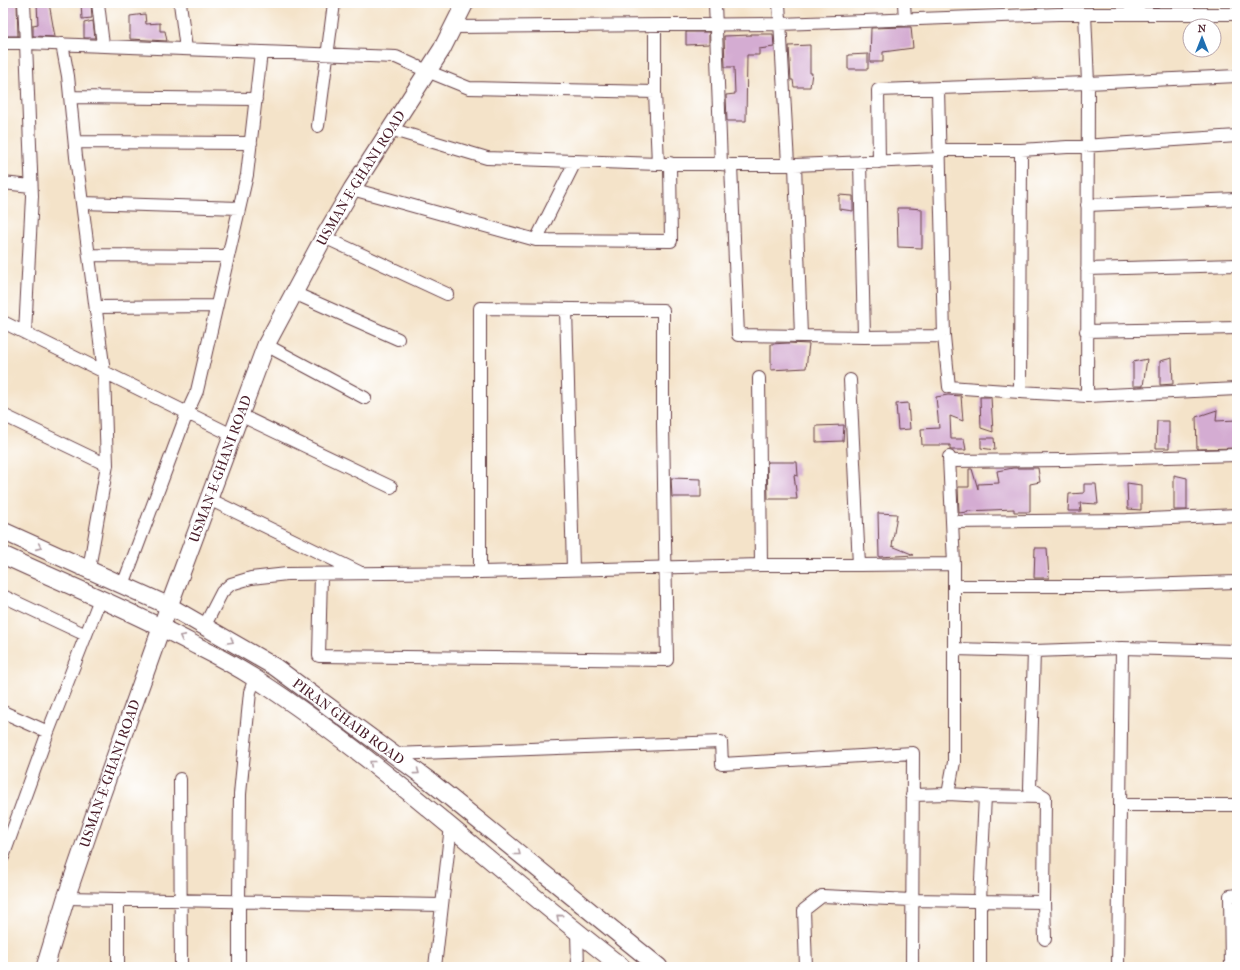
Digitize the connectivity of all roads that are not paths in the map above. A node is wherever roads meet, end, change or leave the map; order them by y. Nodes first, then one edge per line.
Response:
1 (24, 3) edge
2 (98, 3) edge
3 (180, 3) edge
4 (334, 3) edge
5 (465, 3) edge
6 (715, 3) edge
7 (779, 3) edge
8 (904, 3) edge
9 (1058, 8) edge
10 (1209, 8) edge
11 (1085, 14) junction
12 (1237, 14) edge
13 (905, 20) junction
14 (780, 24) junction
15 (715, 25) junction
16 (655, 26) junction
17 (453, 27) junction
18 (26, 42) junction
19 (3, 43) edge
20 (62, 44) junction
21 (103, 45) junction
22 (186, 49) junction
23 (261, 52) junction
24 (327, 54) junction
25 (427, 71) junction
26 (1237, 76) edge
27 (1088, 83) junction
28 (938, 88) junction
29 (655, 92) junction
30 (70, 97) junction
31 (256, 99) junction
32 (318, 126) dead end
33 (390, 129) junction
34 (1237, 136) edge
35 (75, 142) junction
36 (251, 143) junction
37 (1088, 146) junction
38 (1021, 150) junction
39 (939, 155) junction
40 (575, 162) junction
41 (860, 162) junction
42 (880, 162) junction
43 (664, 163) junction
44 (726, 164) junction
45 (792, 165) junction
46 (3, 183) edge
47 (31, 186) junction
48 (352, 189) junction
49 (1237, 199) edge
50 (82, 203) junction
51 (1088, 205) junction
52 (239, 208) junction
53 (324, 237) junction
54 (536, 240) junction
55 (89, 255) junction
56 (228, 256) junction
57 (1237, 265) edge
58 (1087, 269) junction
59 (294, 293) junction
60 (447, 294) dead end
61 (216, 306) junction
62 (96, 307) junction
63 (566, 309) junction
64 (3, 322) edge
65 (1237, 328) edge
66 (1086, 331) junction
67 (26, 333) junction
68 (801, 336) junction
69 (864, 336) junction
70 (944, 336) junction
71 (398, 339) dead end
72 (266, 345) junction
73 (104, 372) junction
74 (759, 378) dead end
75 (850, 380) dead end
76 (1237, 389) edge
77 (1020, 392) junction
78 (1087, 396) junction
79 (365, 398) dead end
80 (187, 413) junction
81 (3, 415) edge
82 (240, 415) junction
83 (232, 436) junction
84 (1237, 455) edge
85 (107, 466) junction
86 (390, 487) dead end
87 (209, 499) junction
88 (1237, 515) edge
89 (952, 522) junction
90 (3, 531) edge
91 (3, 556) edge
92 (954, 564) junction
93 (761, 565) junction
94 (859, 565) junction
95 (665, 568) junction
96 (88, 569) junction
97 (573, 569) junction
98 (480, 572) junction
99 (362, 573) junction
100 (321, 574) junction
101 (1237, 582) edge
102 (123, 585) junction
103 (954, 586) junction
104 (3, 596) edge
105 (100, 599) junction
106 (169, 606) junction
107 (205, 626) junction
108 (162, 627) junction
109 (86, 636) junction
110 (1122, 648) junction
111 (954, 649) junction
112 (1034, 651) junction
113 (1237, 651) edge
114 (255, 678) junction
115 (3, 712) edge
116 (48, 732) junction
117 (394, 754) junction
118 (180, 779) dead end
119 (948, 794) junction
120 (912, 795) junction
121 (985, 796) junction
122 (1045, 797) junction
123 (1120, 806) junction
124 (1237, 806) edge
125 (451, 826) junction
126 (3, 857) edge
127 (1237, 895) edge
128 (66, 898) junction
129 (118, 899) junction
130 (181, 900) junction
131 (912, 900) junction
132 (238, 901) junction
133 (980, 901) junction
134 (1044, 902) junction
135 (442, 905) junction
136 (577, 932) junction
137 (1045, 940) dead end
138 (45, 967) edge
139 (118, 967) edge
140 (181, 967) edge
141 (239, 967) edge
142 (435, 967) edge
143 (578, 967) edge
144 (622, 967) edge
145 (659, 967) edge
146 (806, 967) edge
147 (912, 967) edge
148 (980, 967) edge
149 (1118, 967) edge
150 (1231, 967) edge

1 - 18 street
2 - 21 street
3 - 22 street
4 - 24 street
5 - 17 main road, USMAN-E-GHANI ROAD
6 - 15 street
7 - 14 street
8 - 13 street
9 - 11 street
9 - 13 street
10 - 11 street
10 - 12 street
11 - 27 street
13 - 14 street
14 - 15 street
14 - 45 street
15 - 16 street
15 - 44 street
16 - 17 street
16 - 29 street
17 - 25 main road, USMAN-E-GHANI ROAD
18 - 19 street
18 - 20 street
18 - 47 street
20 - 21 street
20 - 30 street
21 - 22 street
22 - 23 street
23 - 24 street
23 - 31 street
24 - 25 street
24 - 32 street
25 - 29 street
25 - 33 main road, USMAN-E-GHANI ROAD
26 - 27 street
27 - 28 street
27 - 37 street
28 - 39 street
28 - 42 street
29 - 43 street
30 - 31 street
30 - 35 street
31 - 36 street
33 - 40 street
33 - 48 main road, USMAN-E-GHANI ROAD
34 - 37 street
35 - 36 street
35 - 50 street
36 - 52 street
37 - 38 street
37 - 51 street
38 - 39 street
38 - 77 street
39 - 42 street
39 - 70 street
40 - 43 street
40 - 54 street
41 - 42 street
41 - 45 street
41 - 69 street
43 - 44 street
43 - 54 street
44 - 45 street
44 - 68 street
45 - 68 street
46 - 47 street
47 - 67 street
48 - 53 main road, USMAN-E-GHANI ROAD
48 - 54 street
49 - 51 street
50 - 52 street
50 - 55 street
51 - 58 street
52 - 56 street
53 - 59 main road, USMAN-E-GHANI ROAD
53 - 60 street
55 - 56 street
55 - 62 street
56 - 61 street
57 - 58 street
58 - 66 street
59 - 71 street
59 - 72 main road, USMAN-E-GHANI ROAD
61 - 62 street
61 - 80 street
62 - 73 street
63 - 95 street
63 - 97 street
63 - 98 street
64 - 67 street
65 - 66 street
66 - 78 street
67 - 73 street
68 - 69 street
69 - 70 street
70 - 77 street
72 - 79 street
72 - 82 main road, USMAN-E-GHANI ROAD
73 - 80 street
73 - 85 street
74 - 93 street
75 - 94 street
76 - 78 street
77 - 78 street
80 - 83 street
80 - 102 street
81 - 85 street
82 - 83 main road, USMAN-E-GHANI ROAD
82 - 86 street
83 - 87 main road, USMAN-E-GHANI ROAD
84 - 89 street
85 - 96 street
87 - 99 street
87 - 106 main road, USMAN-E-GHANI ROAD
88 - 89 street
89 - 92 street
90 -> 96 main road, PIRAN GHAIB ROAD
91 - 105 main road, PIRAN GHAIB ROAD
92 - 94 street
92 - 103 street
93 - 94 street
93 - 95 street
95 - 97 street
95 - 100 street
96 - 102 main road, PIRAN GHAIB ROAD
97 - 98 street
98 - 99 street
99 - 100 street
100 - 107 street
101 - 103 street
102 - 106 main road, PIRAN GHAIB ROAD
103 - 111 street
104 - 109 street
105 - 108 main road, PIRAN GHAIB ROAD
105 - 109 street
106 - 107 main road, PIRAN GHAIB ROAD
106 - 108 main road, USMAN-E-GHANI ROAD
107 -> 117 main road, PIRAN GHAIB ROAD
114 -> 108 main road, PIRAN GHAIB ROAD
108 - 128 main road, USMAN-E-GHANI ROAD
109 - 116 street
110 - 112 street
110 - 113 street
110 - 123 street
111 - 112 street
111 - 119 street
112 - 122 street
125 -> 114 main road, PIRAN GHAIB ROAD
114 - 132 street
115 - 116 street
116 - 126 street
117 - 120 street
117 -> 145 main road, PIRAN GHAIB ROAD
118 - 130 street
119 - 120 street
119 - 121 street
120 - 131 street
121 - 122 street
121 - 133 street
122 - 134 street
123 - 124 street
123 - 149 street
125 - 135 street
136 -> 125 main road, PIRAN GHAIB ROAD
127 - 150 street
128 - 129 street
128 - 138 main road, USMAN-E-GHANI ROAD
129 - 130 street
129 - 139 street
130 - 132 street
130 - 140 street
131 - 133 street
131 - 146 street
131 - 147 street
132 - 135 street
132 - 141 street
133 - 134 street
133 - 148 street
134 - 137 street
135 - 142 street
136 - 143 street
136 - 144 main road, PIRAN GHAIB ROAD

